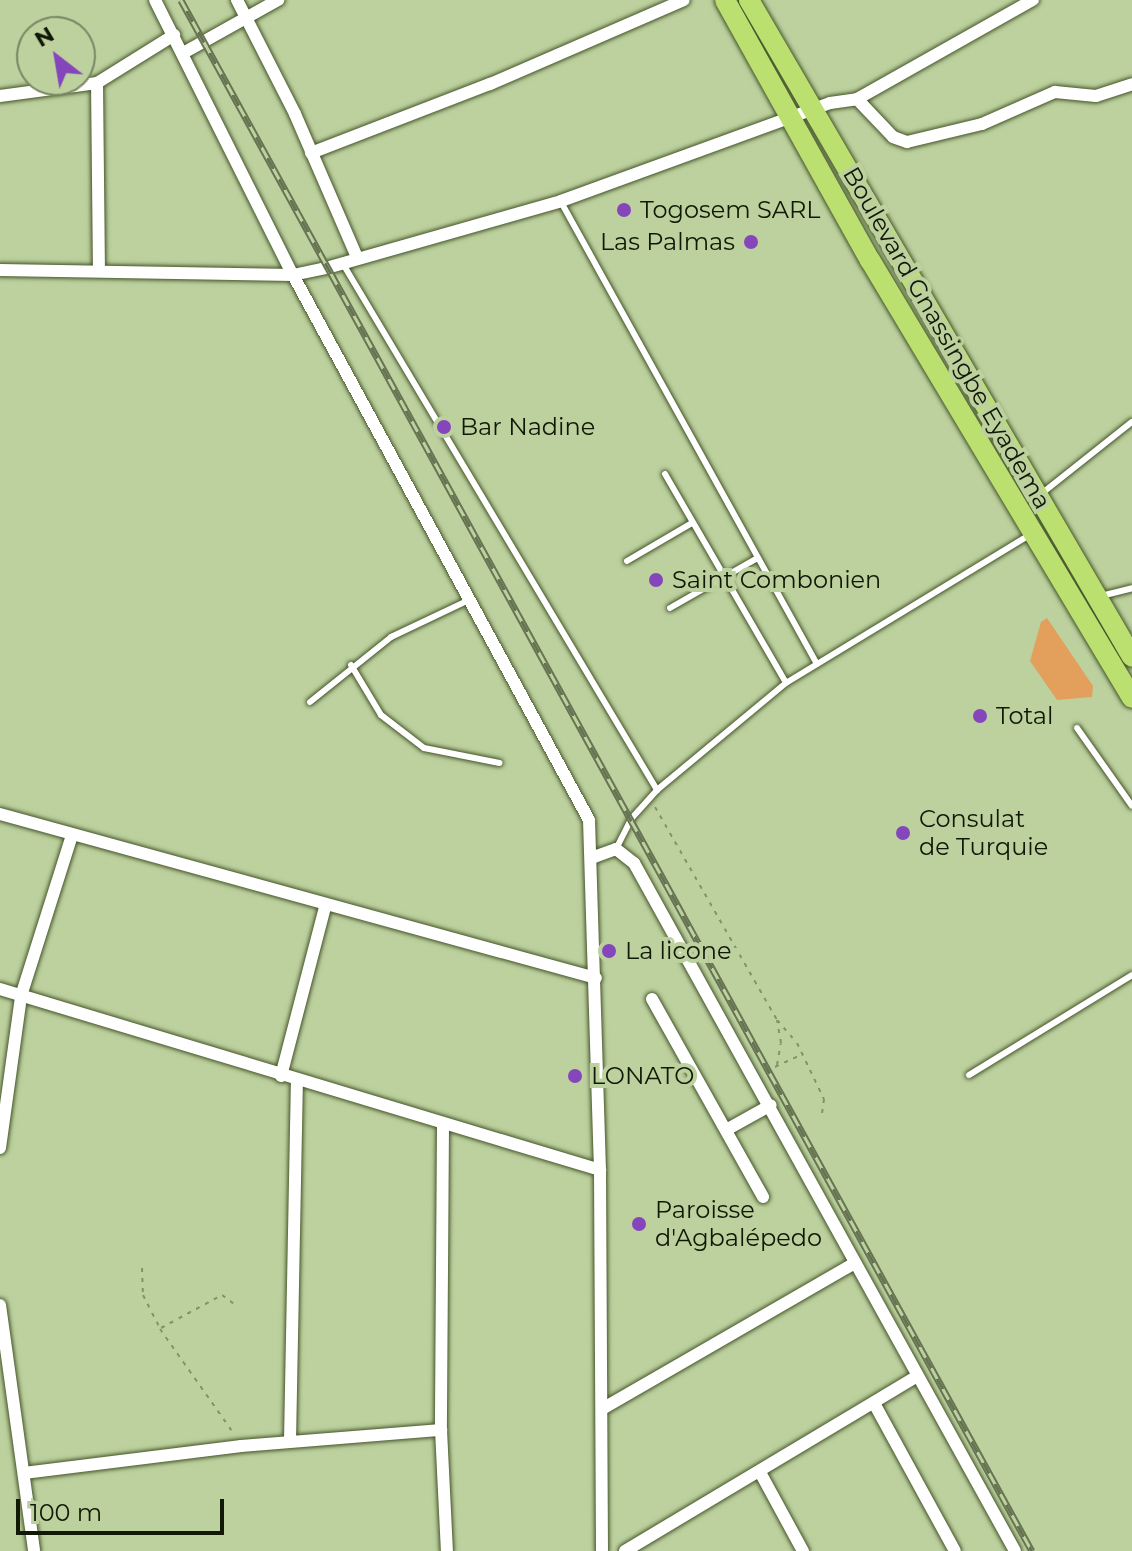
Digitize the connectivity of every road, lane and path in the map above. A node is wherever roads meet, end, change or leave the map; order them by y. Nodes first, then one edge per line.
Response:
1 (155, 0) edge
2 (237, 0) edge
3 (278, 0) edge
4 (684, 0) edge
5 (725, 0) edge
6 (749, 0) edge
7 (1033, 0) edge
8 (246, 15) junction
9 (174, 35) junction
10 (185, 52) junction
11 (97, 83) junction
12 (1132, 84) edge
13 (0, 96) edge
14 (857, 99) junction
15 (812, 112) junction
16 (792, 120) junction
17 (311, 153) junction
18 (561, 201) junction
19 (357, 257) junction
20 (342, 262) junction
21 (99, 268) junction
22 (0, 270) edge
23 (293, 275) junction
24 (1132, 422) edge
25 (665, 474) dead end
26 (1036, 498) junction
27 (692, 523) junction
28 (1031, 534) junction
29 (756, 559) junction
30 (627, 561) dead end
31 (724, 577) junction
32 (1132, 588) edge
33 (1095, 598) junction
34 (469, 600) junction
35 (670, 608) dead end
36 (1132, 657) edge
37 (817, 664) junction
38 (351, 665) junction
39 (786, 683) junction
40 (1132, 698) edge
41 (310, 702) dead end
42 (1077, 728) dead end
43 (500, 763) dead end
44 (657, 790) junction
45 (650, 799) junction
46 (1132, 806) edge
47 (0, 814) edge
48 (72, 835) junction
49 (616, 849) junction
50 (594, 857) junction
51 (325, 907) junction
52 (1132, 975) edge
53 (596, 978) junction
54 (0, 989) edge
55 (21, 996) junction
56 (652, 999) dead end
57 (777, 1020) junction
58 (803, 1054) junction
59 (776, 1066) junction
60 (969, 1075) dead end
61 (281, 1076) junction
62 (756, 1079) junction
63 (297, 1081) junction
64 (771, 1105) junction
65 (822, 1114) dead end
66 (443, 1126) junction
67 (726, 1130) junction
68 (0, 1148) edge
69 (600, 1170) junction
70 (763, 1197) dead end
71 (855, 1263) junction
72 (142, 1268) dead end
73 (234, 1304) dead end
74 (0, 1305) edge
75 (160, 1329) junction
76 (917, 1376) junction
77 (875, 1405) junction
78 (602, 1409) junction
79 (441, 1430) junction
80 (290, 1441) junction
81 (241, 1446) junction
82 (24, 1473) junction
83 (761, 1474) junction
84 (34, 1551) edge
85 (447, 1551) edge
86 (602, 1551) edge
87 (625, 1551) edge
88 (803, 1551) edge
89 (955, 1551) edge
90 (1015, 1551) edge

1 - 9 street
2 - 8 street
3 - 8 street
4 - 17 street
5 - 16 highway, Boulevard Gnassingbe Eyadema
6 - 15 highway, Boulevard Gnassingbe Eyadema
7 - 14 street
8 - 10 street
8 - 17 street
9 - 10 street
9 - 11 street
10 - 23 street
11 - 13 street
11 - 21 street
12 - 14 street
14 - 15 street
15 - 16 street
15 - 26 highway, Boulevard Gnassingbe Eyadema
16 - 18 street
16 - 28 highway, Boulevard Gnassingbe Eyadema
17 - 19 street
18 - 19 street
18 - 29 lane
19 - 20 street
20 - 23 street
20 - 44 lane
21 - 22 street
21 - 23 street
23 - 34 street
24 - 26 lane
25 - 27 lane
26 - 33 highway, Boulevard Gnassingbe Eyadema
27 - 30 lane
27 - 31 lane
28 - 37 lane
28 - 40 highway, Boulevard Gnassingbe Eyadema
29 - 31 lane
29 - 37 lane
31 - 35 lane
31 - 39 lane
32 - 33 lane
33 - 36 highway, Boulevard Gnassingbe Eyadema
34 - 38 lane
34 - 50 street
37 - 39 lane
38 - 41 lane
38 - 43 lane
39 - 44 lane
42 - 46 lane
44 - 45 lane
45 - 49 lane
45 - 57 path
47 - 48 street
48 - 51 street
48 - 55 street
49 - 50 street
49 - 62 street
50 - 53 street
51 - 53 street
51 - 61 street
52 - 60 lane
53 - 69 street
54 - 55 street
55 - 61 street
55 - 68 street
56 - 67 street
57 - 58 path
57 - 59 path
58 - 59 path
58 - 65 path
59 - 62 path
61 - 63 street
62 - 64 street
63 - 66 street
63 - 80 street
64 - 67 street
64 - 71 street
66 - 69 street
66 - 79 street
67 - 70 street
69 - 78 street
71 - 76 street
71 - 78 street
72 - 75 path
73 - 75 path
74 - 82 street
75 - 81 path
76 - 77 street
76 - 90 street
77 - 83 street
77 - 89 street
78 - 86 street
79 - 80 street
79 - 85 street
80 - 81 street
81 - 82 street
82 - 84 street
83 - 87 street
83 - 88 street

